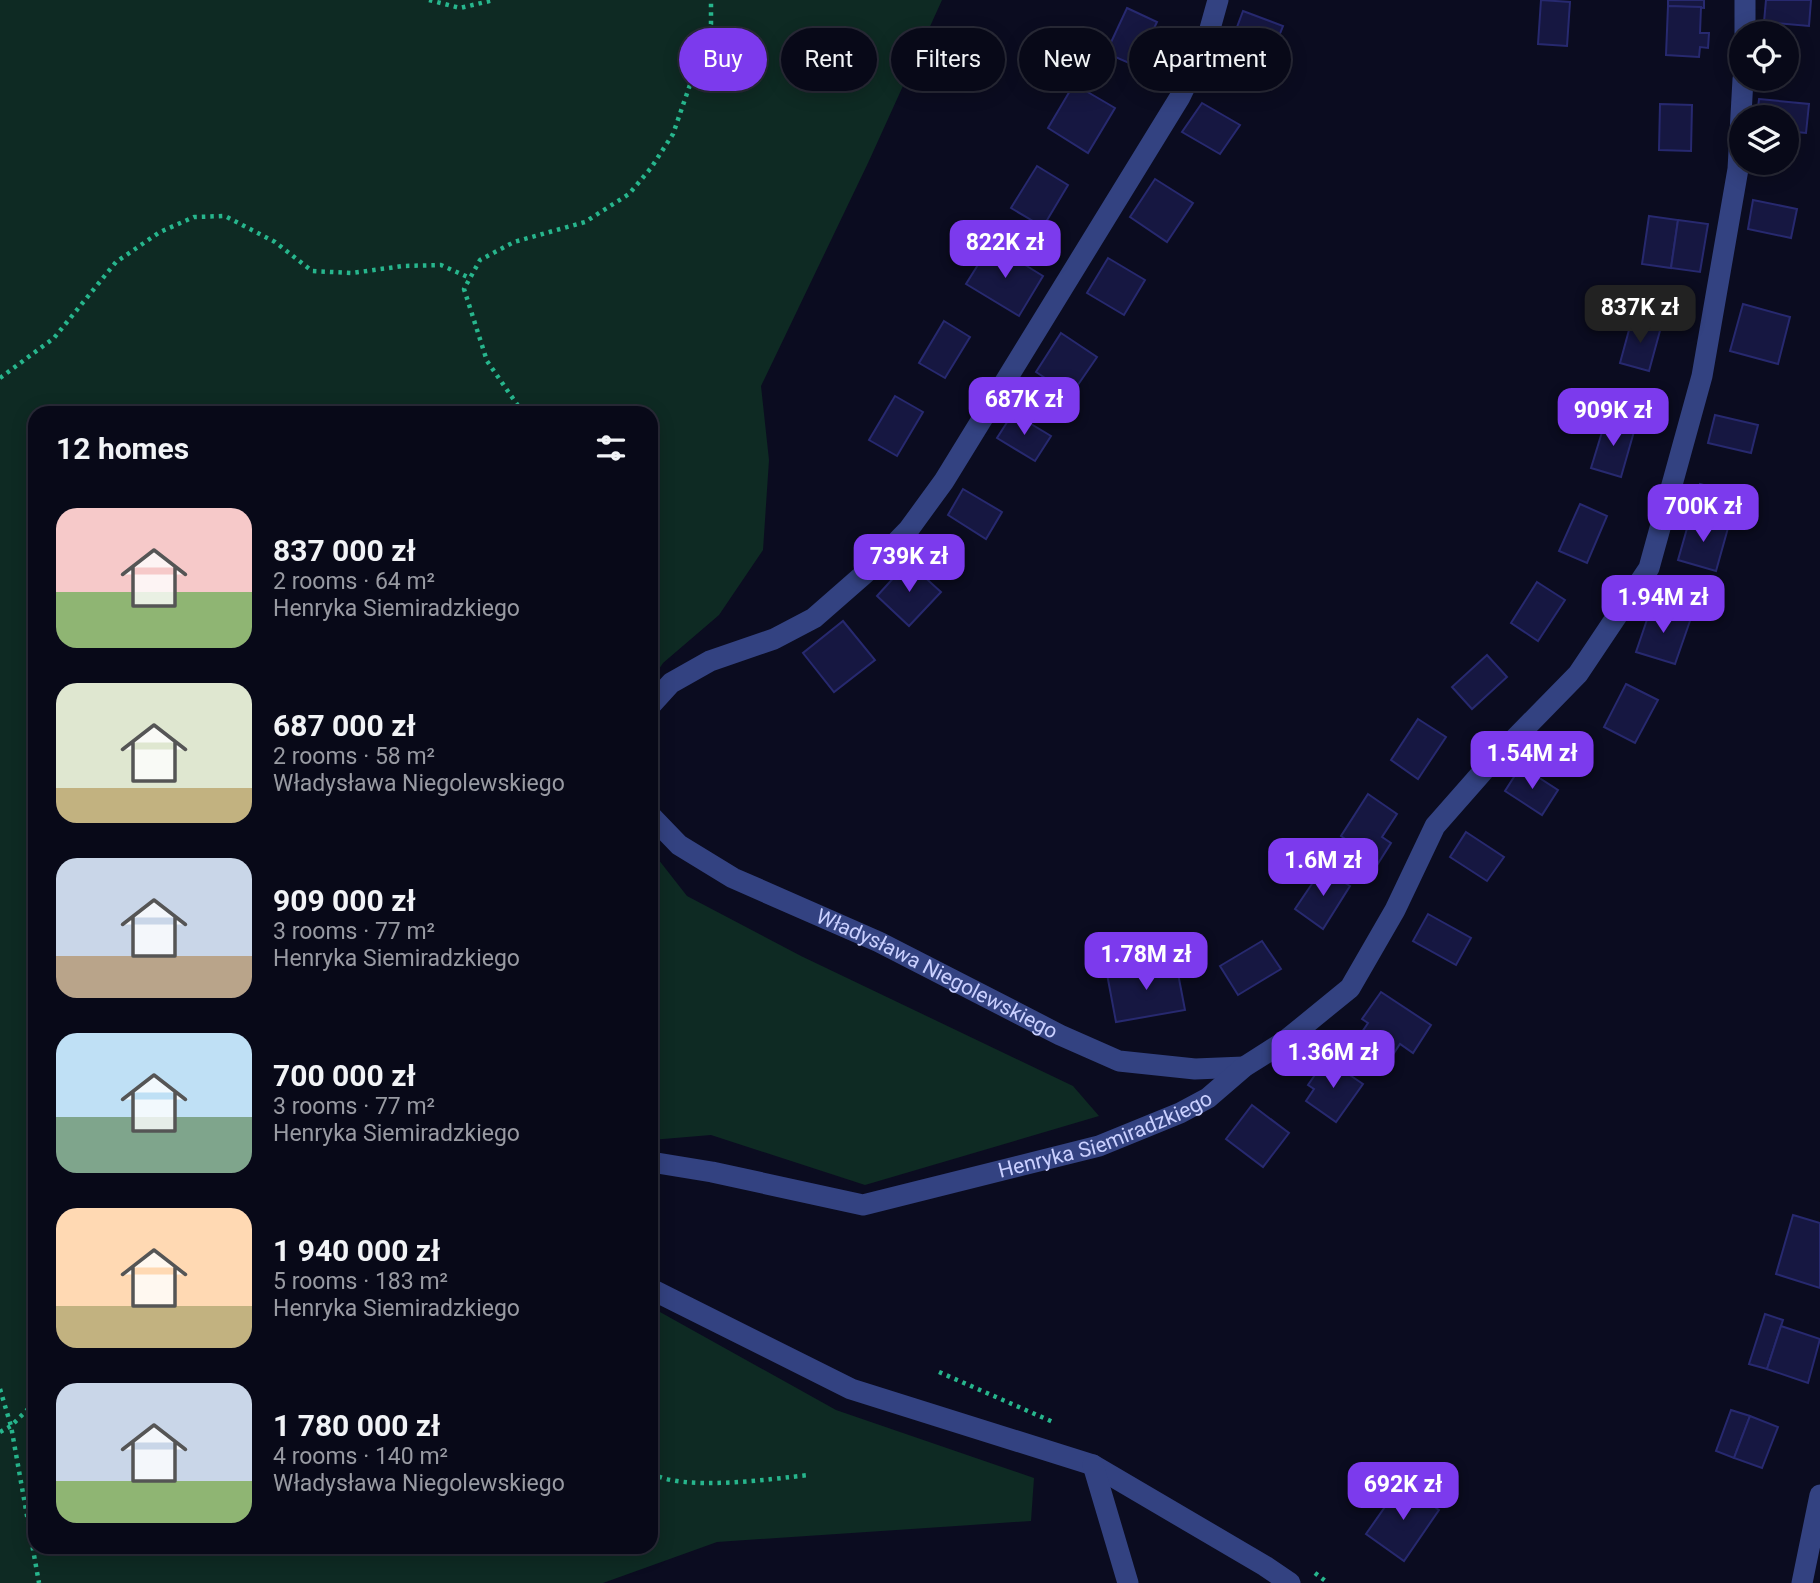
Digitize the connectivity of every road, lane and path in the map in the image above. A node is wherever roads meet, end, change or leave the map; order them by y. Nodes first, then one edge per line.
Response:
1 (429, 0) edge
2 (494, 0) edge
3 (711, 0) edge
4 (1219, 0) edge
5 (1745, 0) edge
6 (1745, 21) edge
7 (1742, 91) edge
8 (470, 278) junction
9 (0, 377) edge
10 (518, 406) edge
11 (658, 697) edge
12 (658, 823) edge
13 (1244, 1067) junction
14 (658, 1163) edge
15 (658, 1292) edge
16 (0, 1389) edge
17 (28, 1409) edge
18 (11, 1426) junction
19 (0, 1432) edge
20 (1093, 1465) junction
21 (809, 1475) dead end
22 (658, 1477) edge
23 (1820, 1495) edge
24 (28, 1521) edge
25 (34, 1554) edge
26 (39, 1583) edge
27 (1128, 1583) edge
28 (1290, 1583) edge
29 (1802, 1583) edge

1 - 2 path
3 - 8 path
4 - 11 street
5 - 6 street
7 - 13 street, Henryka Siemiradzkiego
8 - 9 path
8 - 10 path
12 - 13 street, Władysława Niegolewskiego
13 - 14 street, Henryka Siemiradzkiego
15 - 20 street
16 - 18 path
17 - 18 path
18 - 19 path
18 - 24 path
20 - 27 street
20 - 28 street
21 - 22 path
23 - 29 street
25 - 26 path

